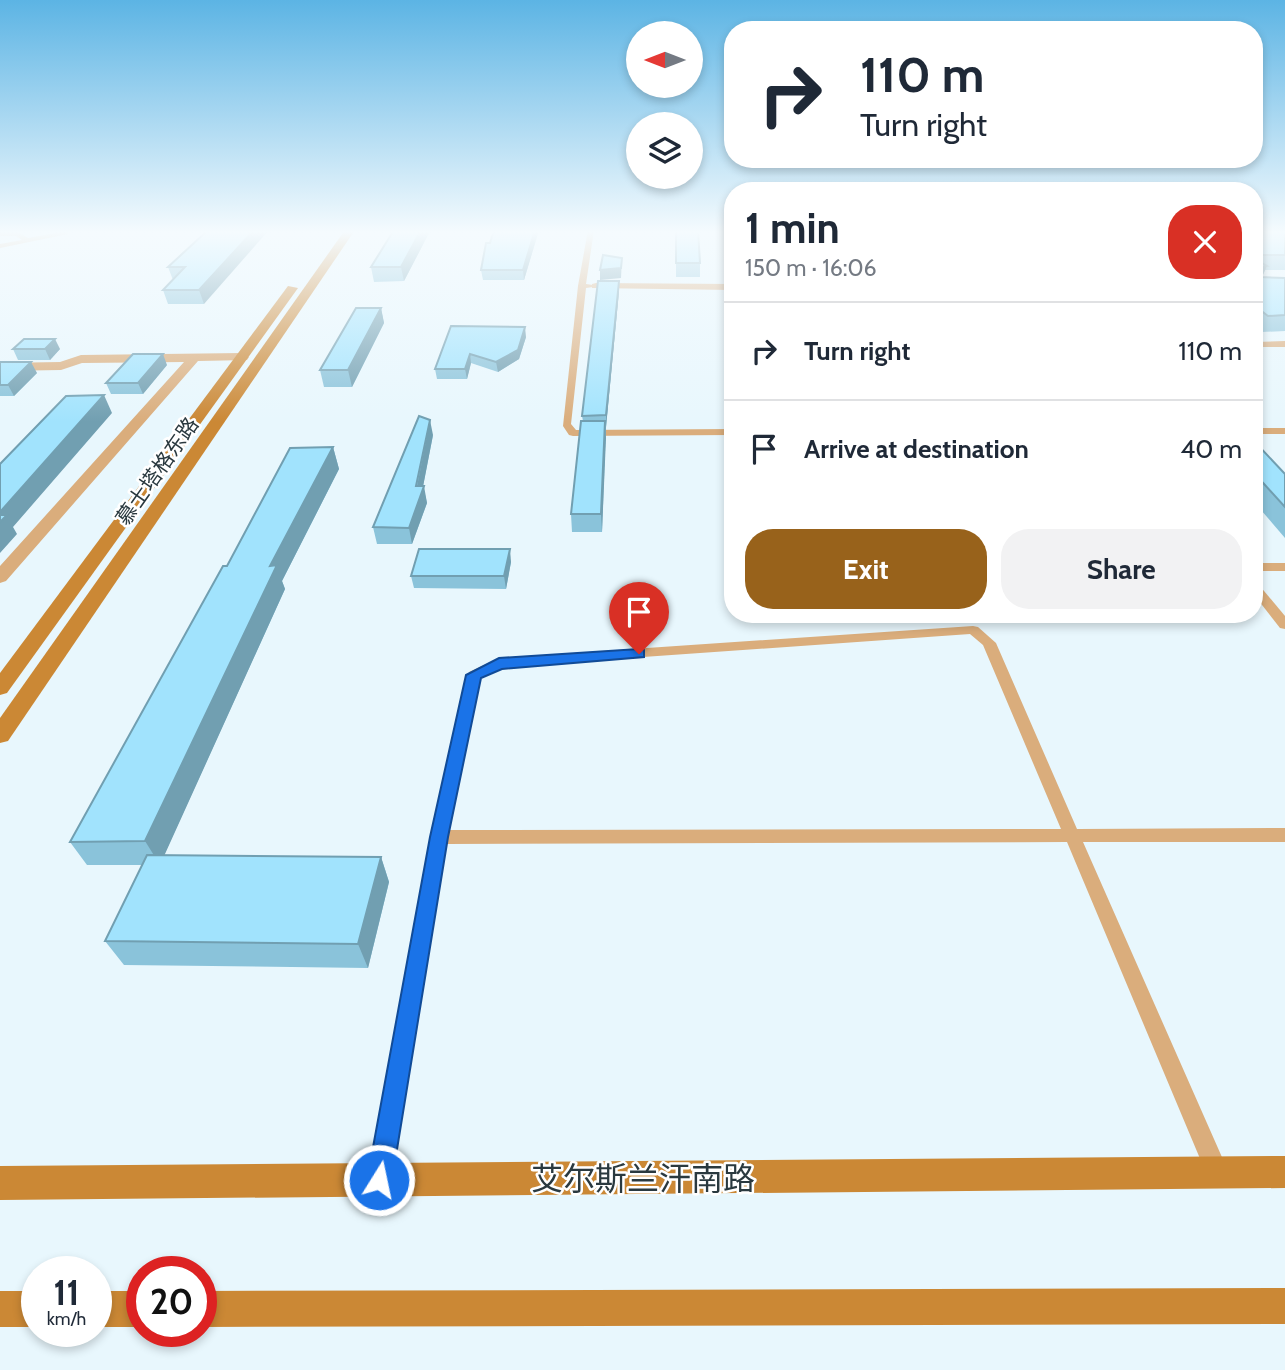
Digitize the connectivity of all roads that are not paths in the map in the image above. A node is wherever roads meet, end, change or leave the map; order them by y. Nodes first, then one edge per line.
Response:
1 (288, 294) edge
2 (305, 294) edge
3 (581, 294) edge
4 (1285, 344) edge
5 (1263, 345) edge
6 (195, 357) junction
7 (242, 357) junction
8 (0, 367) edge
9 (1263, 431) edge
10 (1285, 431) edge
11 (724, 432) edge
12 (1263, 567) edge
13 (1285, 567) edge
14 (0, 577) edge
15 (1263, 598) edge
16 (1285, 625) edge
17 (0, 688) edge
18 (0, 735) edge
19 (1285, 835) edge
20 (1072, 836) junction
21 (439, 837) junction
22 (1285, 1172) edge
23 (1218, 1173) junction
24 (379, 1180) junction
25 (0, 1183) edge
26 (1285, 1306) edge
27 (0, 1309) edge
28 (21, 1309) edge
29 (217, 1309) edge

1 - 7 main road, 慕士塔格东路
2 - 18 main road, 慕士塔格东路
3 - 11 lane
4 - 5 lane
6 - 7 street
6 - 8 street
6 - 14 street
7 - 17 main road, 慕士塔格东路
9 - 10 lane
12 - 13 lane
15 - 16 lane
19 - 20 lane
20 - 21 lane
20 - 21 lane
20 - 23 lane
21 - 24 lane
22 - 23 main road, 艾尔斯兰汗南路
23 - 24 main road, 艾尔斯兰汗南路
24 - 25 main road, 艾尔斯兰汗南路
26 - 29 main road
27 - 28 main road

